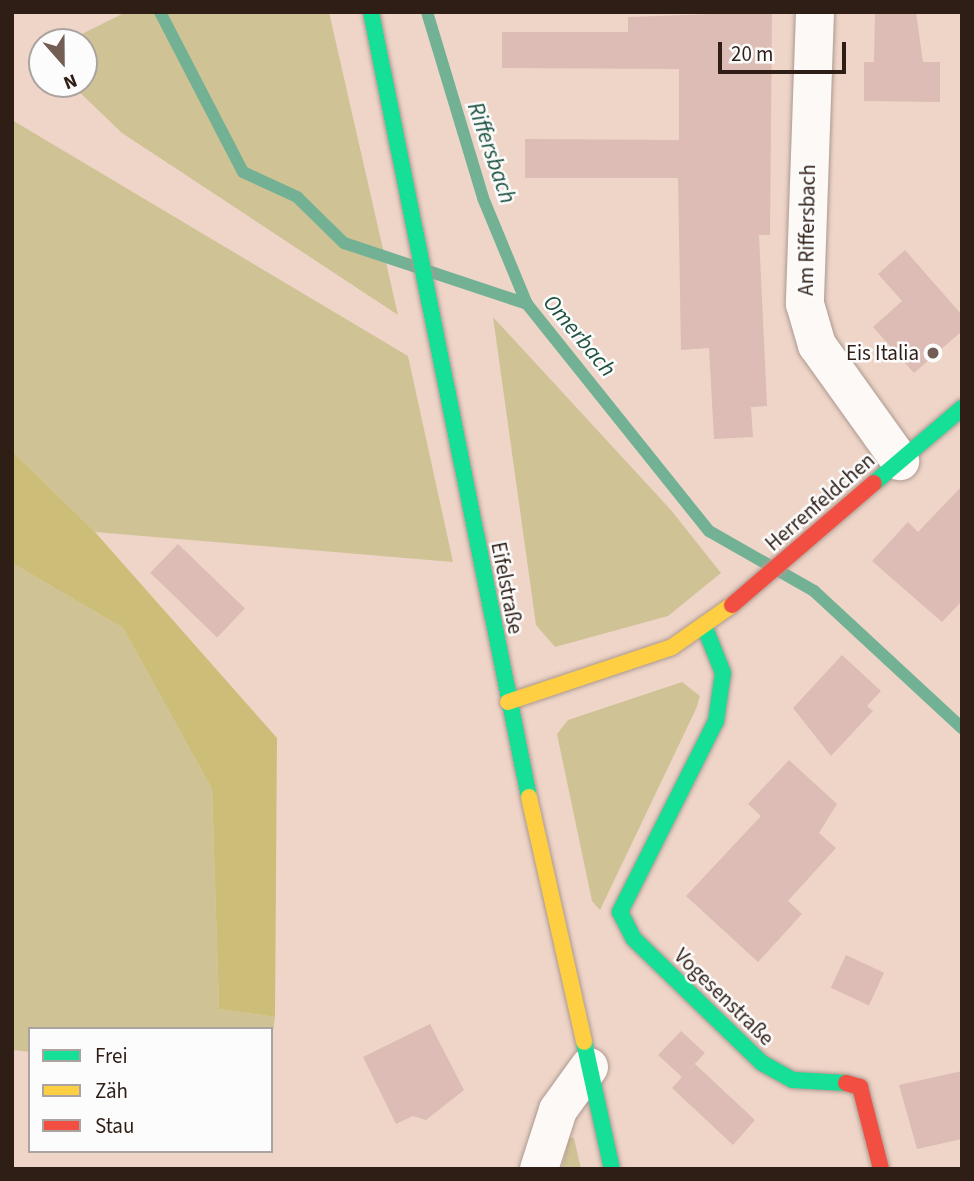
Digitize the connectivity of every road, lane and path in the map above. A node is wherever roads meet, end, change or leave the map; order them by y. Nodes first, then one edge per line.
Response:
1 (371, 12) edge
2 (815, 12) edge
3 (962, 408) edge
4 (900, 461) junction
5 (705, 628) junction
6 (508, 702) junction
7 (589, 1067) junction
8 (539, 1169) edge
9 (612, 1169) edge
10 (881, 1169) edge

1 - 6 street, Eifelstraße
2 - 4 street, Am Riffersbach
3 - 4 street, Herrenfeldchen
4 - 5 street, Herrenfeldchen
5 - 6 street, Herrenfeldchen
5 - 10 street, Vogesenstraße
6 - 7 street, Eifelstraße
7 - 8 street
7 - 9 street, Eifelstraße

